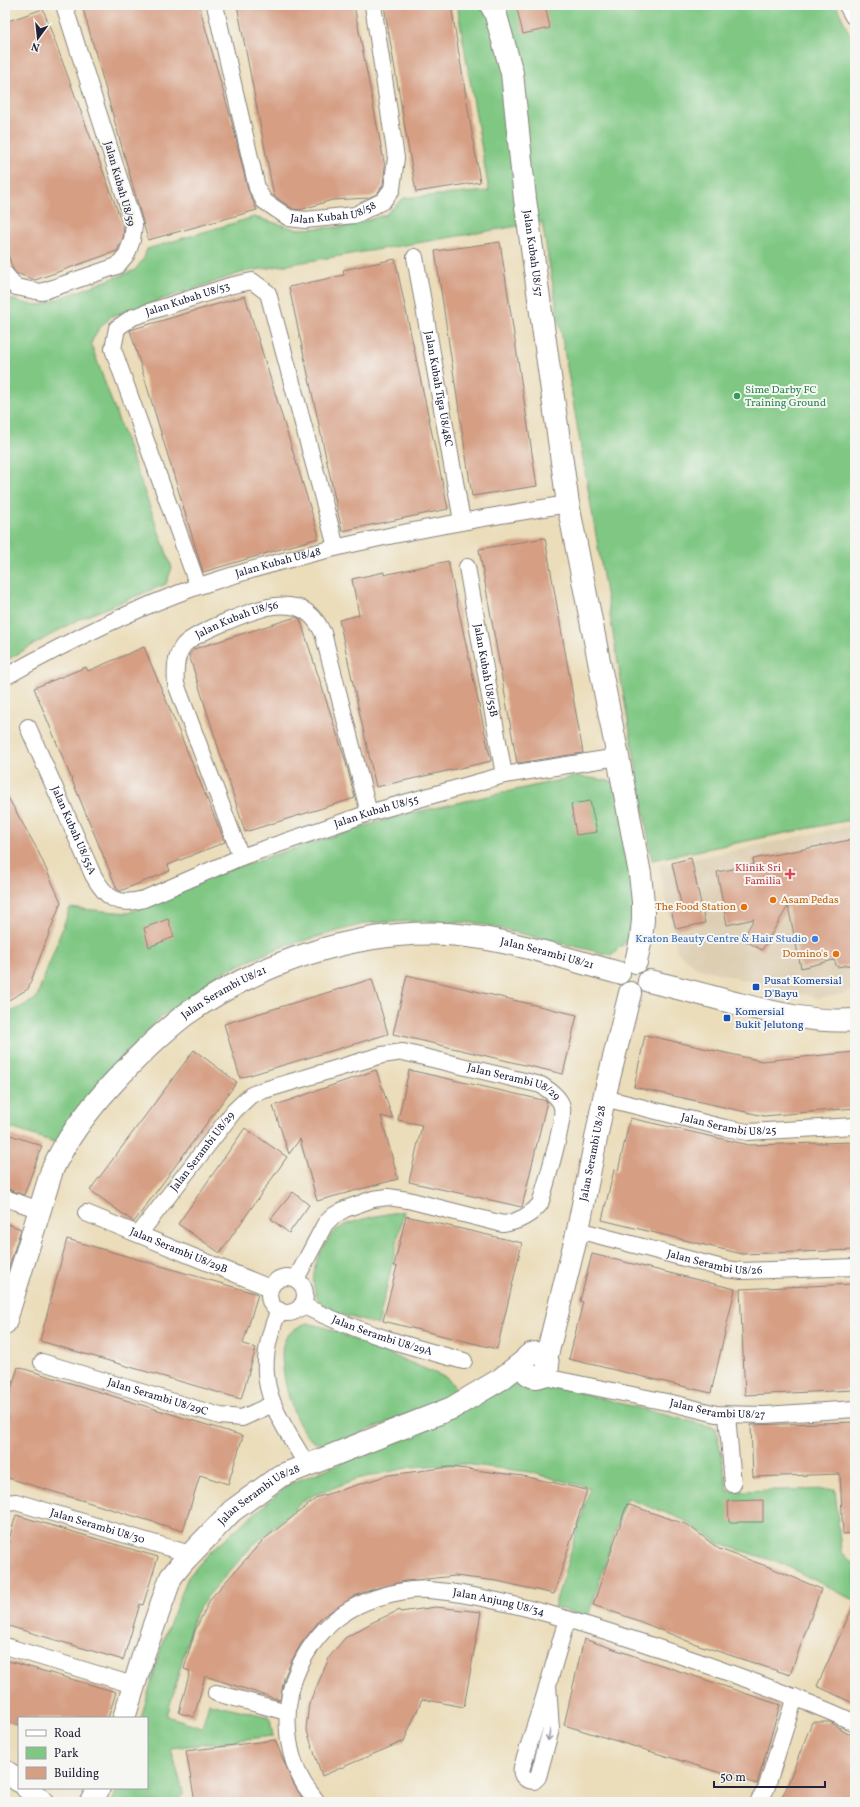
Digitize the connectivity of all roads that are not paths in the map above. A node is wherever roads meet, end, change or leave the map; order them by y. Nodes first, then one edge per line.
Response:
1 (64, 5) edge
2 (215, 5) edge
3 (373, 5) edge
4 (491, 5) edge
5 (850, 5) edge
6 (855, 14) edge
7 (415, 257) dead end
8 (5, 274) edge
9 (568, 504) junction
10 (462, 521) junction
11 (336, 547) junction
12 (467, 567) dead end
13 (198, 586) junction
14 (5, 677) edge
15 (28, 727) dead end
16 (618, 757) junction
17 (504, 775) junction
18 (369, 813) junction
19 (241, 857) junction
20 (144, 899) joint
21 (627, 968) junction
22 (649, 981) junction
23 (630, 993) junction
24 (855, 1020) edge
25 (604, 1098) junction
26 (855, 1126) edge
27 (5, 1198) edge
28 (40, 1210) junction
29 (86, 1213) dead end
30 (578, 1230) junction
31 (139, 1234) junction
32 (855, 1267) edge
33 (296, 1279) junction
34 (270, 1288) junction
35 (302, 1305) junction
36 (279, 1310) junction
37 (5, 1323) edge
38 (464, 1361) dead end
39 (42, 1362) dead end
40 (537, 1364) junction
41 (273, 1404) junction
42 (855, 1409) edge
43 (727, 1415) junction
44 (307, 1465) junction
45 (733, 1484) dead end
46 (5, 1503) edge
47 (190, 1554) junction
48 (567, 1619) junction
49 (5, 1646) edge
50 (133, 1685) junction
51 (548, 1685) junction
52 (216, 1693) dead end
53 (795, 1697) junction
54 (287, 1712) junction
55 (124, 1717) edge
56 (855, 1723) edge
57 (5, 1770) edge
58 (18, 1780) edge
59 (28, 1789) edge
60 (98, 1789) edge
61 (43, 1802) edge
62 (91, 1802) edge
63 (317, 1802) edge
64 (758, 1802) edge

1 - 8 street, Jalan Kubah U8/59
2 - 3 street, Jalan Kubah U8/58
4 - 9 street, Jalan Kubah U8/57
5 - 6 street
7 - 10 street, Jalan Kubah Tiga U8/48C
9 - 10 street, Jalan Kubah U8/48
9 - 16 street, Jalan Kubah U8/57
10 - 11 street, Jalan Kubah U8/48
11 - 13 street, Jalan Kubah U8/48
11 - 13 street, Jalan Kubah U8/53
12 - 17 street, Jalan Kubah U8/55B
13 - 14 street, Jalan Kubah U8/48
15 - 20 street, Jalan Kubah U8/55A
16 - 17 street, Jalan Kubah U8/55
16 - 21 street, Jalan Kubah U8/57
17 - 18 street, Jalan Kubah U8/55
18 - 19 street, Jalan Kubah U8/55
18 - 19 street, Jalan Kubah U8/56
19 - 20 street, Jalan Kubah U8/55
21 - 22 street
21 - 23 street
21 - 28 street, Jalan Serambi U8/21
22 - 23 street
22 - 24 street
23 - 25 street, Jalan Serambi U8/28
25 - 26 street, Jalan Serambi U8/25
25 - 30 street, Jalan Serambi U8/28
27 - 28 street
28 - 37 street, Jalan Serambi U8/21
29 - 31 street, Jalan Serambi U8/29B
30 - 32 street, Jalan Serambi U8/26
30 - 40 street, Jalan Serambi U8/28
31 - 33 street, Jalan Serambi U8/29
31 - 34 street, Jalan Serambi U8/29B
33 - 34 street
33 - 35 street
34 - 36 street
35 - 36 street
35 - 38 street, Jalan Serambi U8/29A
36 - 41 street
39 - 41 street, Jalan Serambi U8/29C
40 - 43 street, Jalan Serambi U8/27
40 - 44 street, Jalan Serambi U8/28
41 - 44 street
42 - 43 street, Jalan Serambi U8/27
43 - 45 street
44 - 47 street, Jalan Serambi U8/28
46 - 47 street, Jalan Serambi U8/30
47 - 50 street, Jalan Serambi U8/28
48 - 51 street
48 - 53 street, Jalan Anjung U8/34
48 - 54 street, Jalan Anjung U8/34
49 - 50 street
50 - 55 street, Jalan Serambi U8/28
51 -> 51 street
52 - 54 street
53 - 56 street, Jalan Anjung U8/34
53 - 64 street
54 - 63 street, Jalan Anjung U8/34
57 - 58 street
59 - 61 street
60 - 62 street

